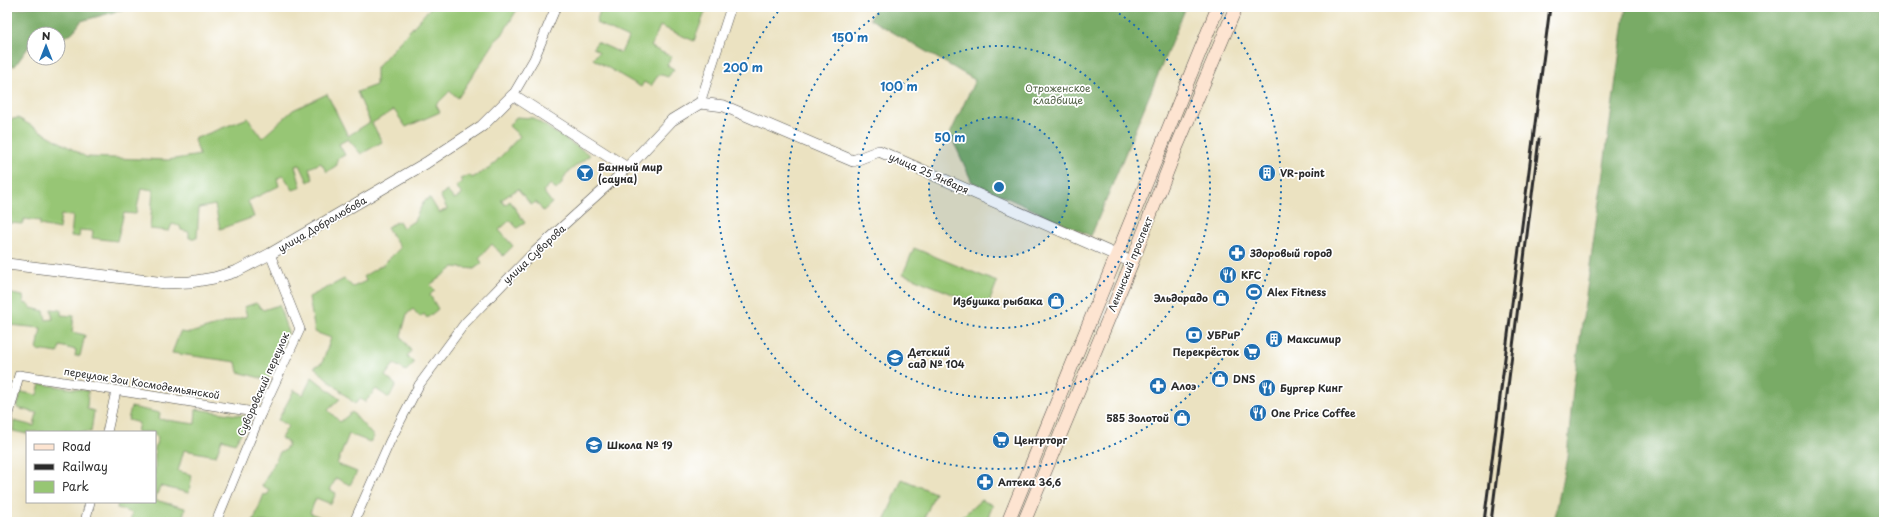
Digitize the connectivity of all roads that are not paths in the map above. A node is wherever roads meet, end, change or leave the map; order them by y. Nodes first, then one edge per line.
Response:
1 (556, 7) edge
2 (731, 7) edge
3 (1218, 7) edge
4 (1236, 7) edge
5 (513, 95) junction
6 (700, 103) junction
7 (627, 168) junction
8 (270, 254) junction
9 (1117, 255) junction
10 (1132, 262) junction
11 (7, 264) edge
12 (116, 391) junction
13 (261, 413) junction
14 (7, 422) edge
15 (107, 431) edge
16 (90, 503) edge
17 (85, 522) edge
18 (216, 522) edge
19 (354, 522) edge
20 (1008, 522) edge
21 (1024, 522) edge

1 - 5 street, улица Добролюбова
2 - 6 street
3 - 9 main road, Ленинский проспект
4 - 10 main road, Ленинский проспект
5 - 7 street
5 - 8 street, улица Добролюбова
6 - 7 street, улица Суворова
6 - 9 street, улица 25 Января
7 - 19 street, улица Суворова
8 - 11 street, улица Добролюбова
8 - 13 street, Суворовский переулок
9 - 10 street, улица 25 Января
9 - 20 main road, Ленинский проспект
10 - 21 main road, Ленинский проспект
12 - 13 street, переулок Зои Космодемьянской
12 - 14 street, переулок Зои Космодемьянской
12 - 15 street
13 - 18 street, Суворовский переулок
16 - 17 street

